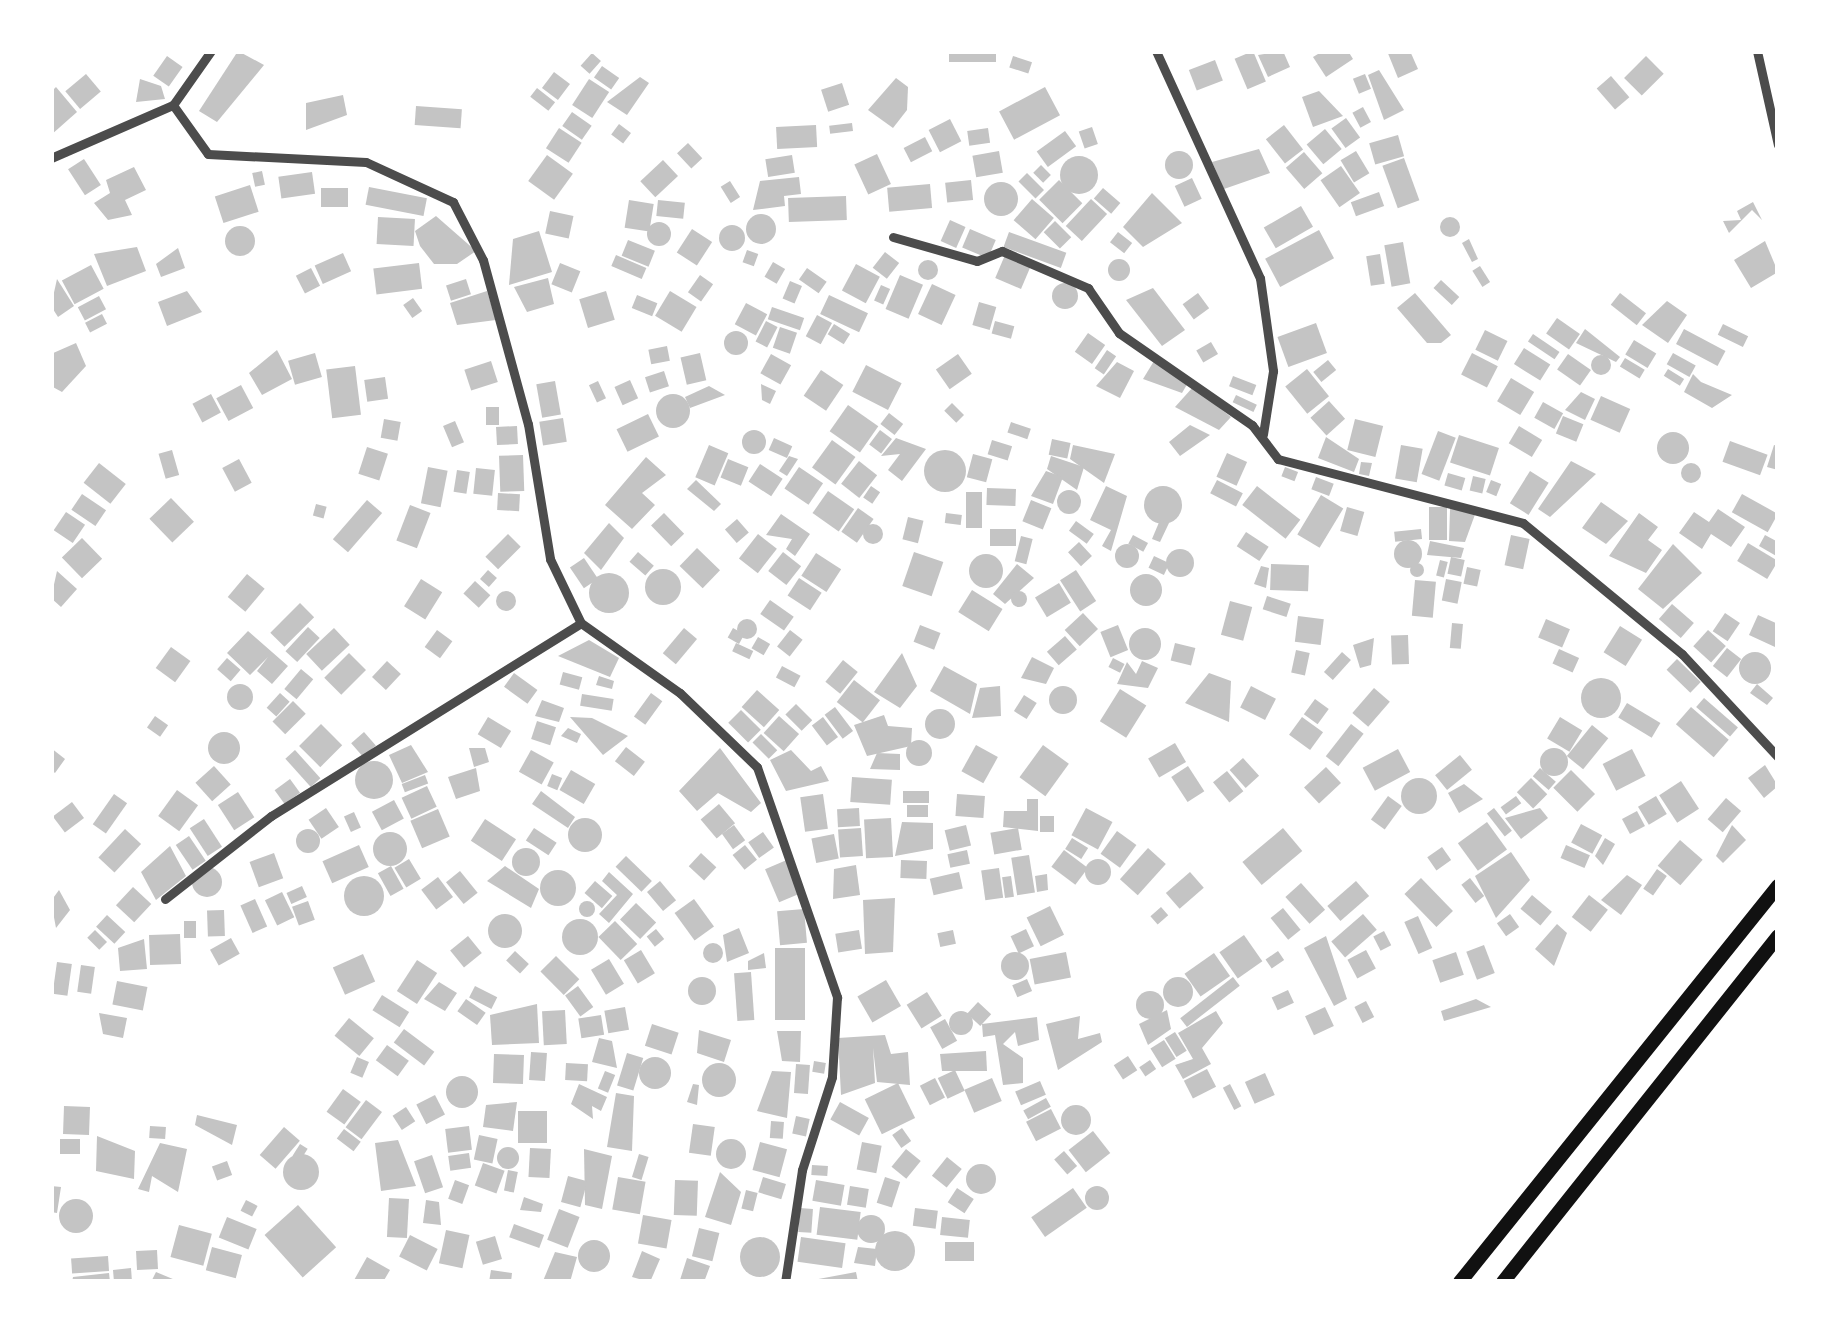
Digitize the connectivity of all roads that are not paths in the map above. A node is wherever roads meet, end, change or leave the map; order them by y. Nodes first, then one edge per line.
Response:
1 (211, 51) edge
2 (1156, 51) edge
3 (1756, 51) edge
4 (173, 105) junction
5 (1778, 145) edge
6 (51, 158) edge
7 (893, 237) dead end
8 (1263, 434) junction
9 (581, 623) junction
10 (1778, 758) edge
11 (1778, 886) edge
12 (165, 899) dead end
13 (1778, 936) edge
14 (785, 1282) edge
15 (1460, 1282) edge
16 (1503, 1282) edge

1 - 4 street
2 - 8 street
3 - 5 street
4 - 6 street
4 - 9 street
7 - 8 street
8 - 10 street
9 - 12 street
9 - 14 street
11 - 15 highway
13 - 16 highway

